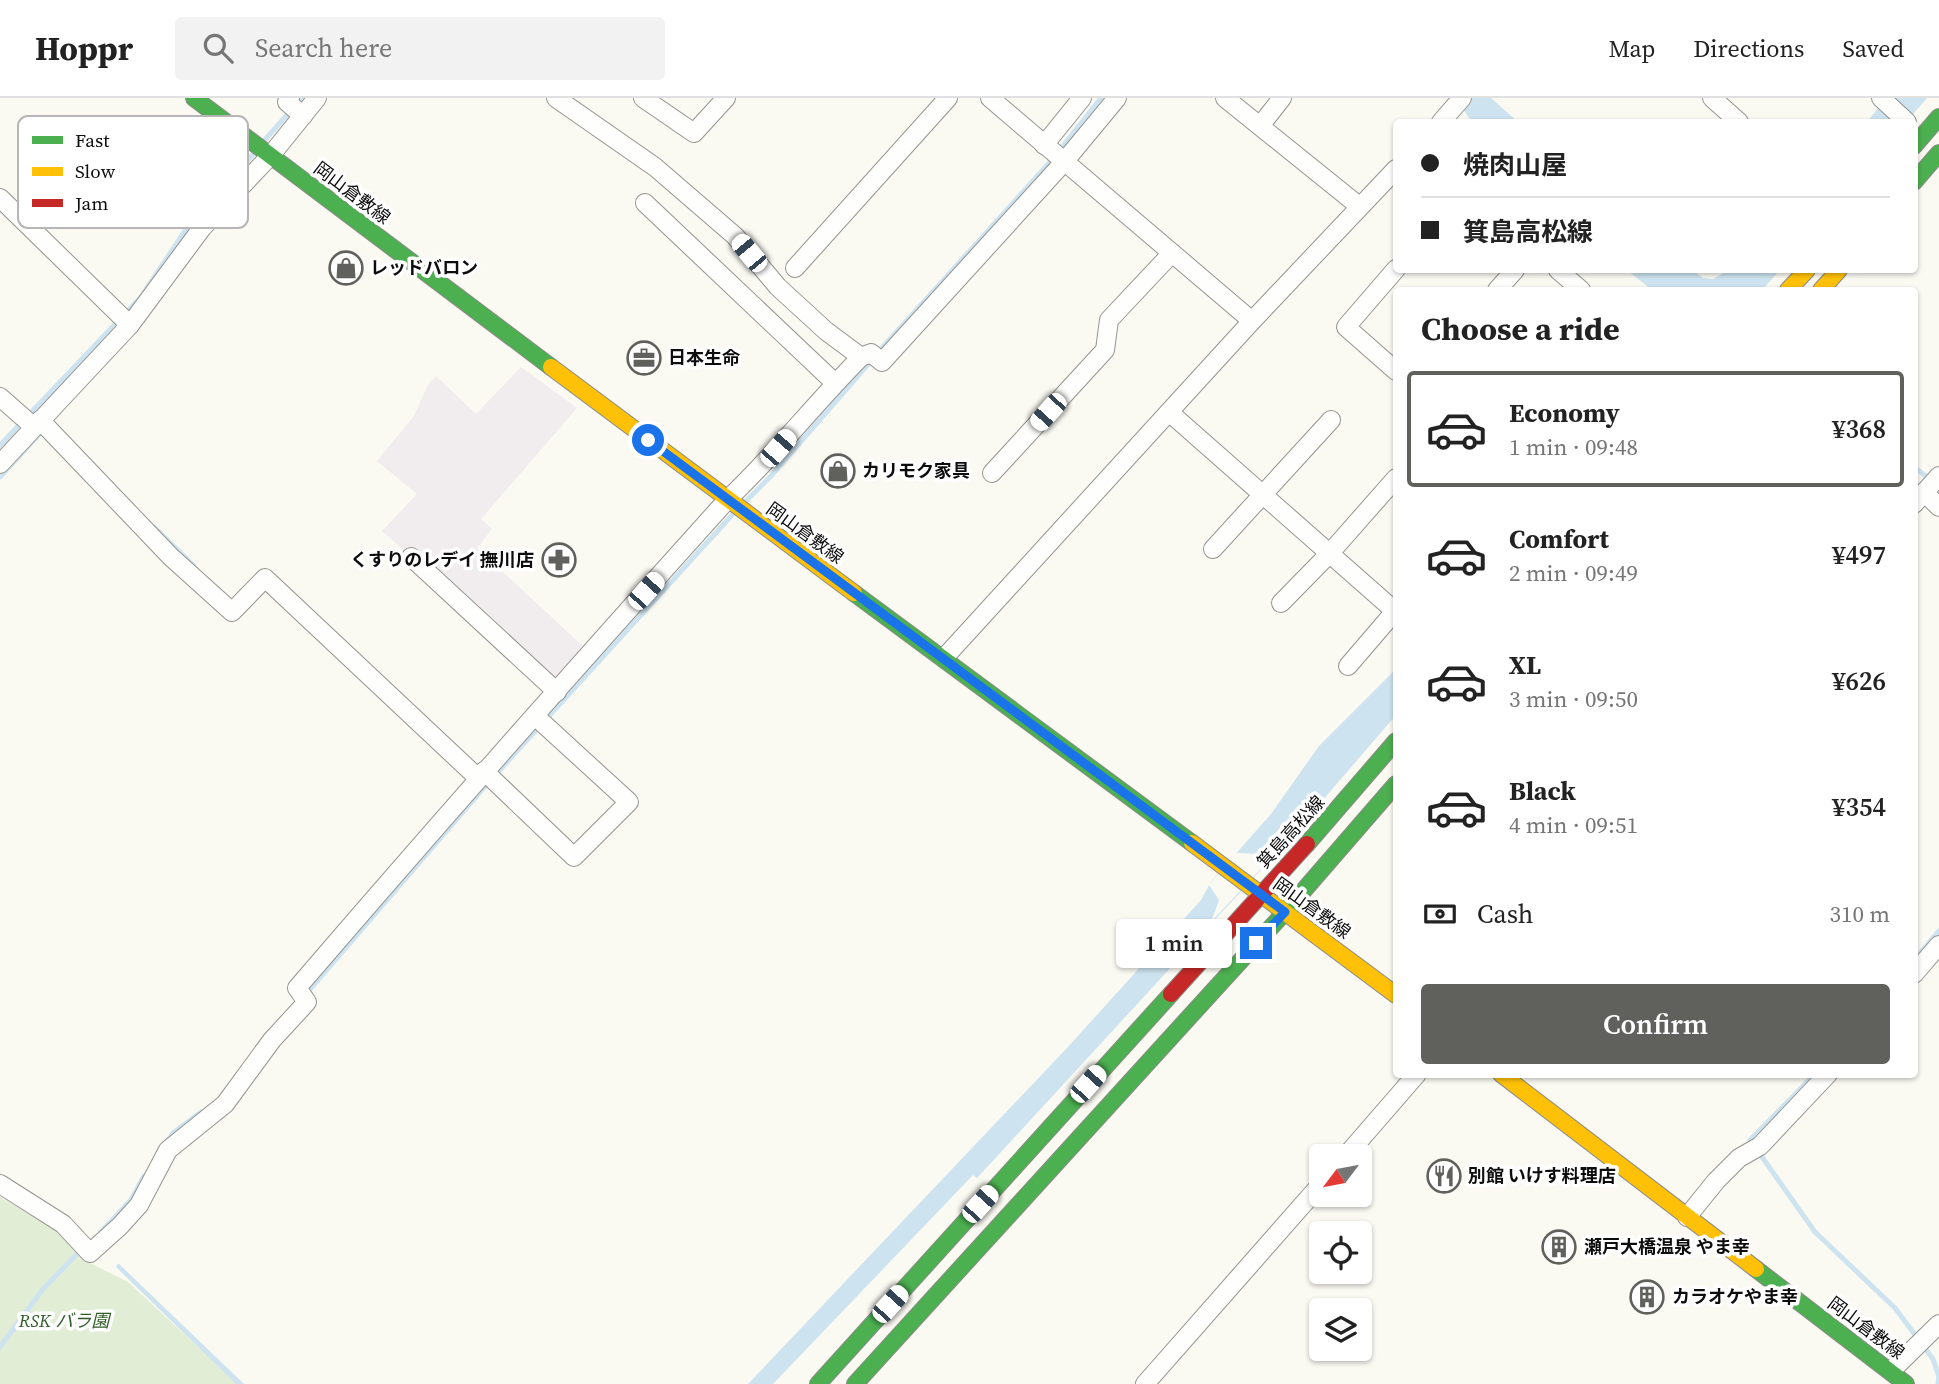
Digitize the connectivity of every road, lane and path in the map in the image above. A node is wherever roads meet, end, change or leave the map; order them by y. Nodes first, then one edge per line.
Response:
1 (194, 98) edge
2 (317, 98) edge
3 (556, 98) edge
4 (643, 98) edge
5 (726, 98) edge
6 (948, 98) edge
7 (990, 98) edge
8 (1082, 98) edge
9 (1117, 98) edge
10 (1226, 98) edge
11 (1282, 98) edge
12 (1712, 98) edge
13 (1882, 99) edge
14 (1460, 101) edge
15 (295, 108) edge
16 (218, 116) edge
17 (1939, 117) edge
18 (1443, 119) edge
19 (1736, 119) edge
20 (1904, 119) edge
21 (1259, 126) junction
22 (1918, 136) edge
23 (248, 138) edge
24 (1918, 138) edge
25 (263, 149) junction
26 (1939, 152) edge
27 (1055, 154) junction
28 (248, 168) edge
29 (1393, 172) edge
30 (1918, 177) edge
31 (0, 198) edge
32 (645, 203) dead end
33 (1359, 206) junction
34 (18, 215) edge
35 (31, 228) edge
36 (202, 228) edge
37 (1172, 253) junction
38 (795, 268) dead end
39 (1393, 272) edge
40 (1512, 273) edge
41 (1561, 273) edge
42 (1804, 273) edge
43 (1836, 273) edge
44 (1500, 287) edge
45 (1578, 287) edge
46 (1791, 287) edge
47 (1824, 287) edge
48 (125, 319) junction
49 (1252, 321) junction
50 (871, 357) junction
51 (1393, 369) edge
52 (835, 383) junction
53 (0, 397) edge
54 (1169, 412) junction
55 (1331, 420) dead end
56 (36, 423) junction
57 (0, 464) edge
58 (992, 473) dead end
59 (1393, 481) edge
60 (1926, 490) edge
61 (1262, 494) junction
62 (734, 505) junction
63 (1939, 507) edge
64 (1213, 549) dead end
65 (1330, 554) junction
66 (411, 557) dead end
67 (1281, 603) dead end
68 (1393, 608) edge
69 (1393, 614) edge
70 (944, 658) junction
71 (1348, 666) dead end
72 (557, 692) junction
73 (540, 720) junction
74 (1393, 744) edge
75 (486, 776) junction
76 (1393, 787) edge
77 (1261, 894) junction
78 (1285, 912) junction
79 (1939, 945) edge
80 (1918, 969) edge
81 (1393, 993) edge
82 (1414, 1078) edge
83 (1506, 1078) edge
84 (1824, 1078) edge
85 (1356, 1144) edge
86 (0, 1184) edge
87 (1309, 1198) edge
88 (1687, 1217) junction
89 (1939, 1324) edge
90 (1891, 1371) junction
91 (818, 1384) edge
92 (855, 1384) edge
93 (1145, 1384) edge
94 (1906, 1384) edge

1 - 16 main road, 岡山倉敷線
2 - 15 street
3 - 50 street
4 - 5 street
6 - 38 street
7 - 27 street
8 - 27 street
9 - 27 street
10 - 21 street
11 - 21 street
12 - 19 street
13 - 20 street
14 - 18 street
15 - 25 street
17 - 22 main road
21 - 33 street
23 - 25 main road, 岡山倉敷線
24 - 26 street
25 - 28 street
25 - 62 main road, 岡山倉敷線
26 - 30 main road
27 - 37 street
27 - 50 street
29 - 33 street
31 - 34 street
32 - 52 street
33 - 49 street
35 - 48 street
36 - 48 street
37 - 49 street
37 - 58 street
39 - 51 street
40 - 44 street
41 - 45 street
42 - 46 main road
43 - 47 main road
48 - 56 street
49 - 54 street
50 - 52 street
52 - 62 street
53 - 56 street
54 - 61 street
54 - 70 street
55 - 61 street
56 - 57 street
56 - 75 street
59 - 65 street
60 - 63 street
61 - 64 street
61 - 65 street
62 - 70 main road, 岡山倉敷線
62 - 72 street
65 - 67 street
65 - 68 street
66 - 72 street
69 - 71 street
70 - 77 main road, 岡山倉敷線
72 - 73 street
73 - 75 street
73 - 75 street
74 - 77 main road, 箕島高松線
75 - 86 street
76 - 78 main road
77 - 78 main road, 岡山倉敷線
77 - 91 main road, 箕島高松線
78 - 81 main road, 岡山倉敷線
78 - 92 main road
79 - 80 street
82 - 85 street
83 - 88 main road, 岡山倉敷線
84 - 88 street
87 - 93 street
88 - 90 main road, 岡山倉敷線
89 - 90 street
90 - 94 main road, 岡山倉敷線

